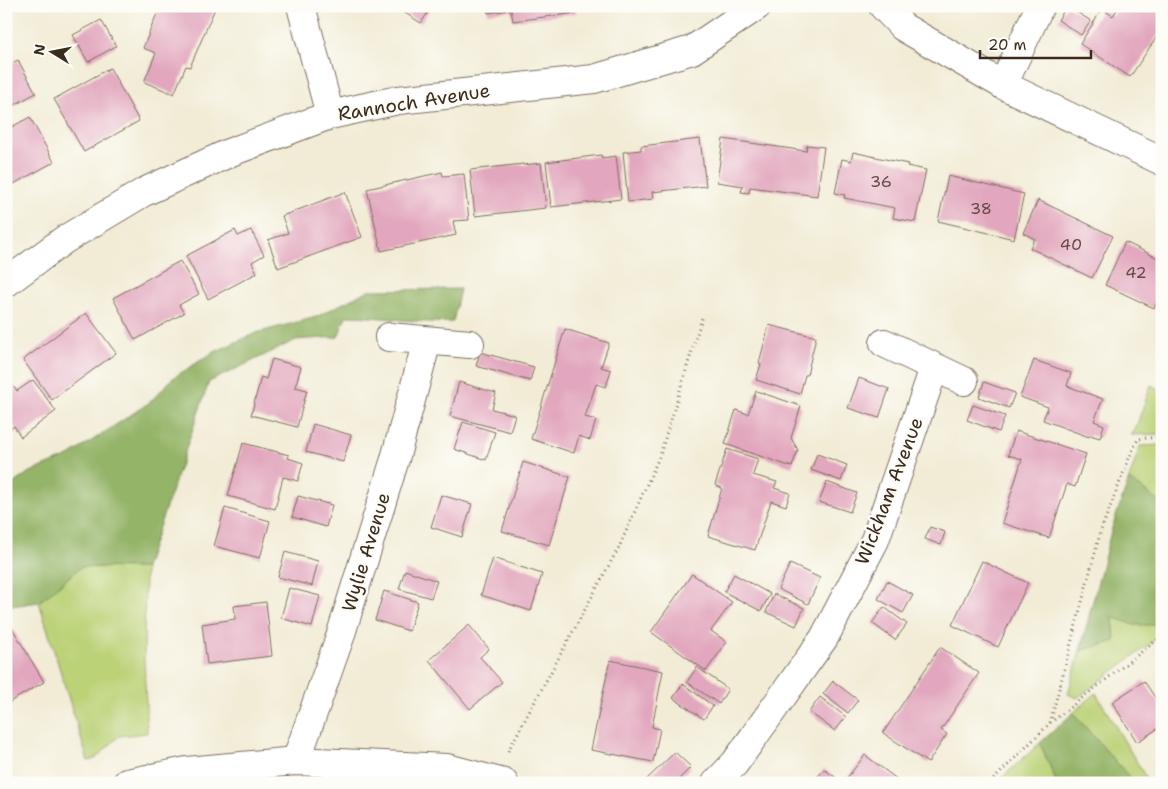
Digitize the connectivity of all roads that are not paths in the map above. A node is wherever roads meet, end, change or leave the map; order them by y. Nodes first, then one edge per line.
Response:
1 (301, 6) edge
2 (757, 6) edge
3 (883, 6) edge
4 (1040, 6) edge
5 (1003, 86) junction
6 (330, 115) junction
7 (1162, 160) edge
8 (6, 283) edge
9 (389, 337) dead end
10 (427, 341) junction
11 (884, 343) dead end
12 (470, 344) dead end
13 (934, 368) junction
14 (964, 381) dead end
15 (296, 761) junction
16 (498, 781) edge
17 (127, 783) edge
18 (716, 783) edge

1 - 6 street
2 - 6 street, Rannoch Avenue
3 - 5 street
4 - 5 street
5 - 7 street
6 - 8 street, Rannoch Avenue
9 - 10 street
10 - 12 street
10 - 15 street, Wylie Avenue
11 - 13 street
13 - 14 street
13 - 18 street, Wickham Avenue
15 - 16 street
15 - 17 street

